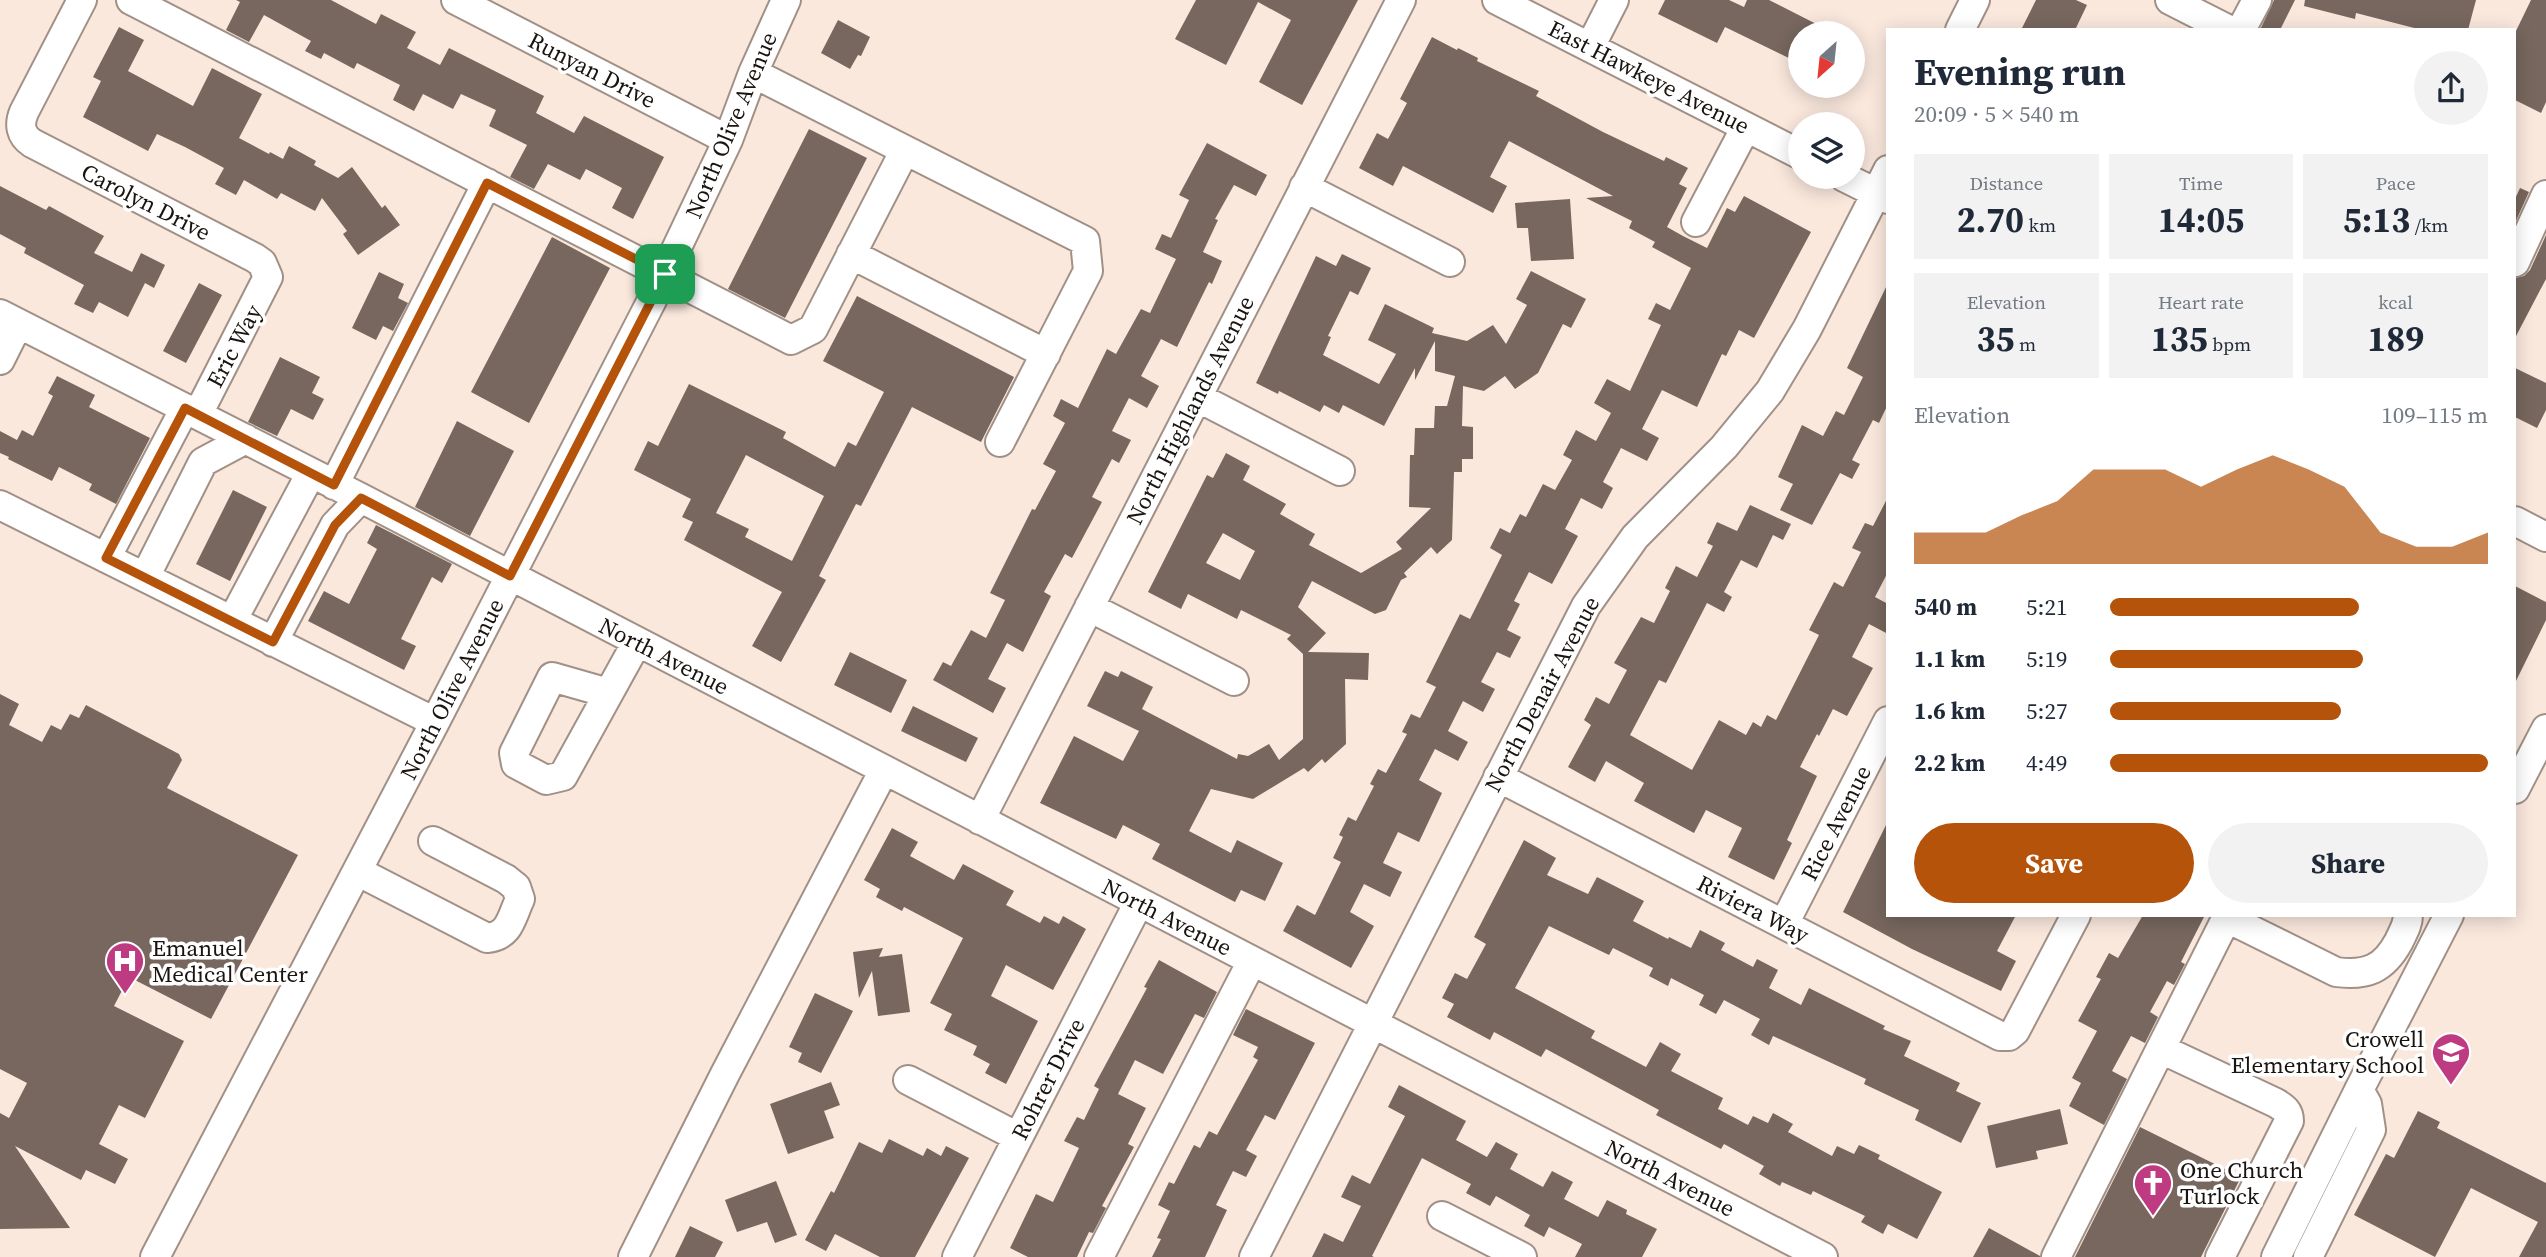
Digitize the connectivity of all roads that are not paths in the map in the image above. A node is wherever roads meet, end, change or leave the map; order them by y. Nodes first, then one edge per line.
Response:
1 (82, 0) edge
2 (131, 0) edge
3 (456, 0) edge
4 (786, 0) edge
5 (1401, 0) edge
6 (1497, 0) edge
7 (1614, 0) edge
8 (1975, 0) edge
9 (2171, 0) edge
10 (2257, 0) edge
11 (1961, 28) edge
12 (2225, 28) edge
13 (2242, 28) edge
14 (1590, 47) junction
15 (753, 73) junction
16 (1746, 127) junction
17 (728, 139) junction
18 (1788, 148) edge
19 (905, 150) junction
20 (487, 183) junction
21 (1865, 183) edge
22 (1304, 187) junction
23 (1884, 188) edge
24 (2546, 195) edge
25 (1696, 222) dead end
26 (852, 254) junction
27 (2516, 260) edge
28 (1450, 262) dead end
29 (665, 274) junction
30 (268, 276) joint
31 (9, 319) edge
32 (1046, 354) junction
33 (0, 360) edge
34 (1197, 397) junction
35 (191, 411) junction
36 (246, 439) junction
37 (1000, 442) dead end
38 (1340, 471) dead end
39 (323, 479) junction
40 (361, 498) junction
41 (0, 505) edge
42 (2516, 522) edge
43 (2546, 537) edge
44 (106, 558) junction
45 (510, 576) junction
46 (145, 577) junction
47 (1089, 607) junction
48 (232, 621) junction
49 (273, 642) junction
50 (637, 642) junction
51 (1234, 681) dead end
52 (608, 693) dead end
53 (435, 722) junction
54 (1886, 725) edge
55 (2546, 729) edge
56 (884, 770) junction
57 (1498, 777) junction
58 (2516, 787) edge
59 (980, 820) junction
60 (433, 841) dead end
61 (358, 871) junction
62 (1139, 902) junction
63 (2075, 917) edge
64 (2228, 917) edge
65 (2408, 917) edge
66 (2448, 917) edge
67 (1784, 924) junction
68 (1252, 961) junction
69 (1373, 1024) junction
70 (2161, 1049) junction
71 (908, 1080) dead end
72 (2359, 1090) junction
73 (1018, 1137) junction
74 (1442, 1216) dead end
75 (155, 1257) edge
76 (633, 1257) edge
77 (957, 1257) edge
78 (1099, 1257) edge
79 (1254, 1257) edge
80 (1522, 1257) edge
81 (1823, 1257) edge
82 (2056, 1257) edge
83 (2220, 1257) edge
84 (2276, 1257) edge
85 (2308, 1257) edge

1 - 30 street, Carolyn Drive
2 - 20 street
3 - 17 street, Runyan Drive
4 - 15 street, North Olive Avenue
5 - 22 street, North Highlands Avenue
6 - 14 street, East Hawkeye Avenue
7 - 14 street
8 - 11 street
9 - 12 street
10 - 13 street
14 - 16 street, East Hawkeye Avenue
15 - 17 street, North Olive Avenue
15 - 19 street
16 - 18 street, East Hawkeye Avenue
16 - 25 street
17 - 29 street, North Olive Avenue
19 - 26 street
19 - 32 street
20 - 29 street
20 - 39 street
21 - 23 street
22 - 28 street
22 - 34 street, North Highlands Avenue
23 - 57 street, North Denair Avenue
24 - 27 street
26 - 29 street
26 - 32 street
29 - 45 street, North Olive Avenue
30 - 35 street, Eric Way
31 - 33 street
31 - 35 street, North Avenue
32 - 37 street
34 - 38 street
34 - 47 street, North Highlands Avenue
35 - 36 street, North Avenue
35 - 44 street, Eric Way
36 - 39 street, North Avenue
36 - 46 street
39 - 40 street, North Avenue
39 - 48 street
40 - 45 street, North Avenue
40 - 49 street
41 - 44 street
42 - 43 street
44 - 46 street
45 - 50 street, North Avenue
45 - 53 street, North Olive Avenue
46 - 48 street
47 - 51 street
47 - 59 street, North Highlands Avenue
48 - 49 street
49 - 53 street
50 - 52 street
50 - 56 street, North Avenue
53 - 61 street, North Olive Avenue
54 - 67 street, Rice Avenue
55 - 58 street
56 - 59 street, North Avenue
56 - 76 street
57 - 67 street, Riviera Way
57 - 69 street, North Denair Avenue
59 - 62 street, North Avenue
60 - 61 street
61 - 75 street, North Olive Avenue
62 - 68 street, North Avenue
62 - 73 street, Rohrer Drive
63 - 67 street, Riviera Way
64 - 65 street
64 - 70 street
66 - 72 street
68 - 69 street, North Avenue
68 - 78 street
69 - 79 street, North Denair Avenue
69 - 81 street, North Avenue
70 - 82 street
70 - 83 street
71 - 73 street
72 - 84 street
72 - 85 street
73 - 77 street, Rohrer Drive
74 - 80 street

